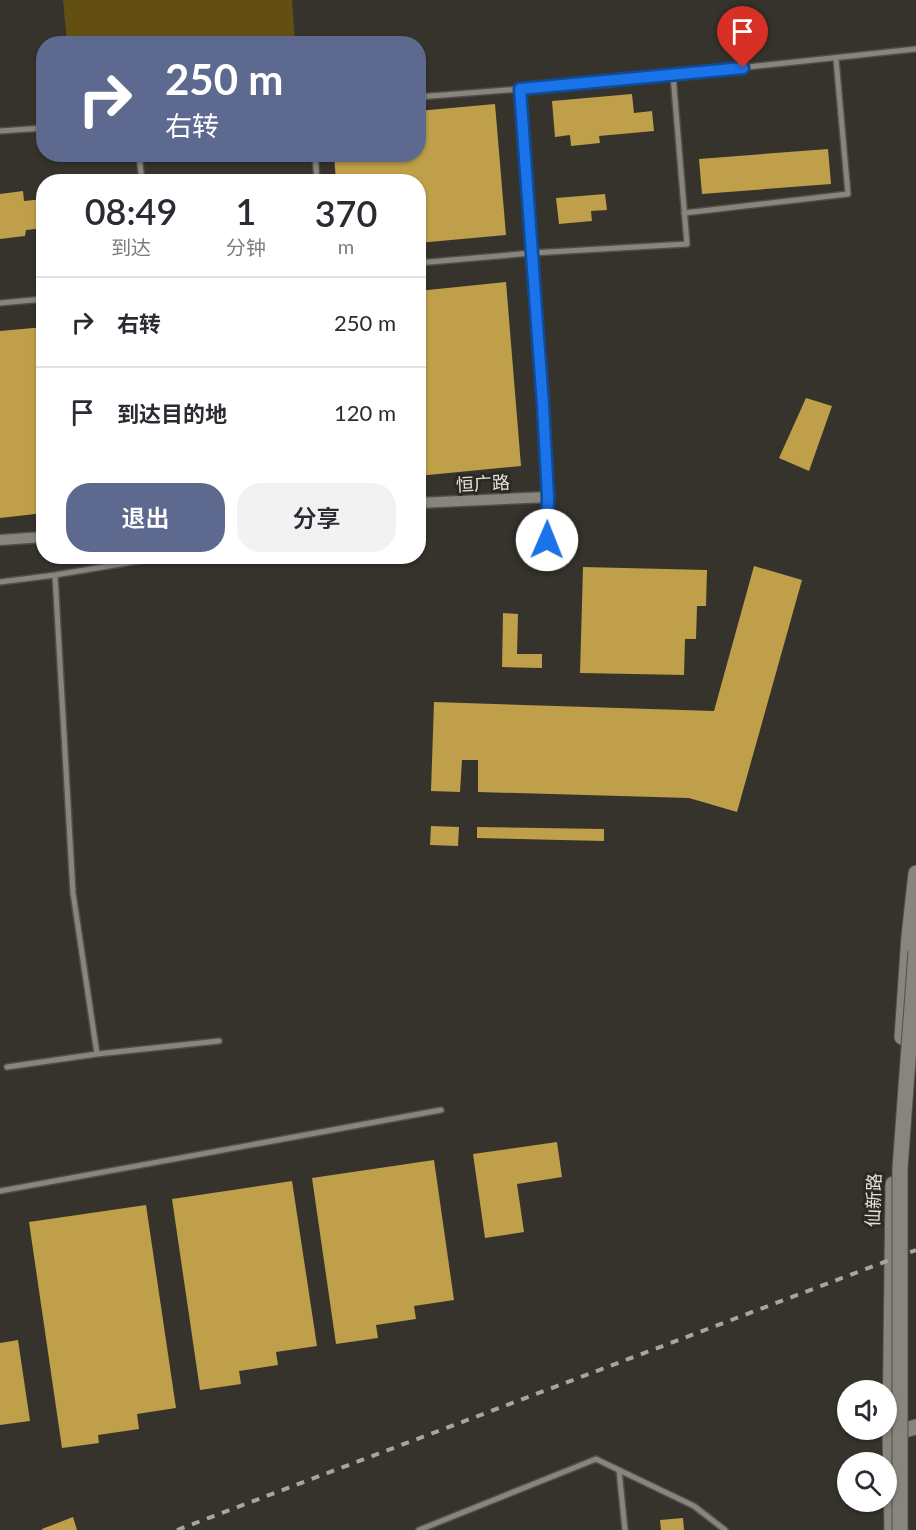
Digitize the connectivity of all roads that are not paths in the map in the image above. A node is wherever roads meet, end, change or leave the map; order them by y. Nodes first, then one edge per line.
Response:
1 (916, 49) edge
2 (836, 59) junction
3 (673, 75) junction
4 (520, 89) junction
5 (426, 96) edge
6 (36, 129) edge
7 (0, 131) edge
8 (684, 213) junction
9 (532, 253) junction
10 (426, 262) edge
11 (36, 300) edge
12 (0, 303) edge
13 (548, 497) junction
14 (426, 503) edge
15 (36, 538) edge
16 (0, 540) edge
17 (547, 540) dead end
18 (120, 564) edge
19 (55, 575) junction
20 (0, 582) edge
21 (916, 873) edge
22 (916, 952) edge
23 (219, 1041) dead end
24 (97, 1054) junction
25 (7, 1067) dead end
26 (441, 1110) dead end
27 (0, 1191) edge
28 (891, 1380) edge
29 (916, 1427) edge
30 (897, 1432) edge
31 (891, 1440) edge
32 (619, 1470) junction
33 (419, 1530) edge
34 (625, 1530) edge
35 (725, 1530) edge
36 (892, 1530) edge
37 (900, 1530) edge

1 - 2 lane
2 - 3 lane
2 - 8 lane
3 - 4 lane
3 - 8 lane
4 - 5 lane
4 - 9 lane
6 - 7 lane
8 - 9 lane
9 - 10 lane
9 - 13 lane
11 - 12 lane
13 - 14 street, 恒广路
13 - 17 lane
15 - 16 street
18 - 19 lane
19 - 20 lane
19 - 24 lane
21 - 28 main road, 仙新路
22 - 37 main road, 仙新路, bridge
23 - 24 lane
24 - 25 lane
26 - 27 lane
29 - 30 main road
31 - 36 main road, 仙新路
32 - 33 lane
32 - 34 lane
32 - 35 lane

